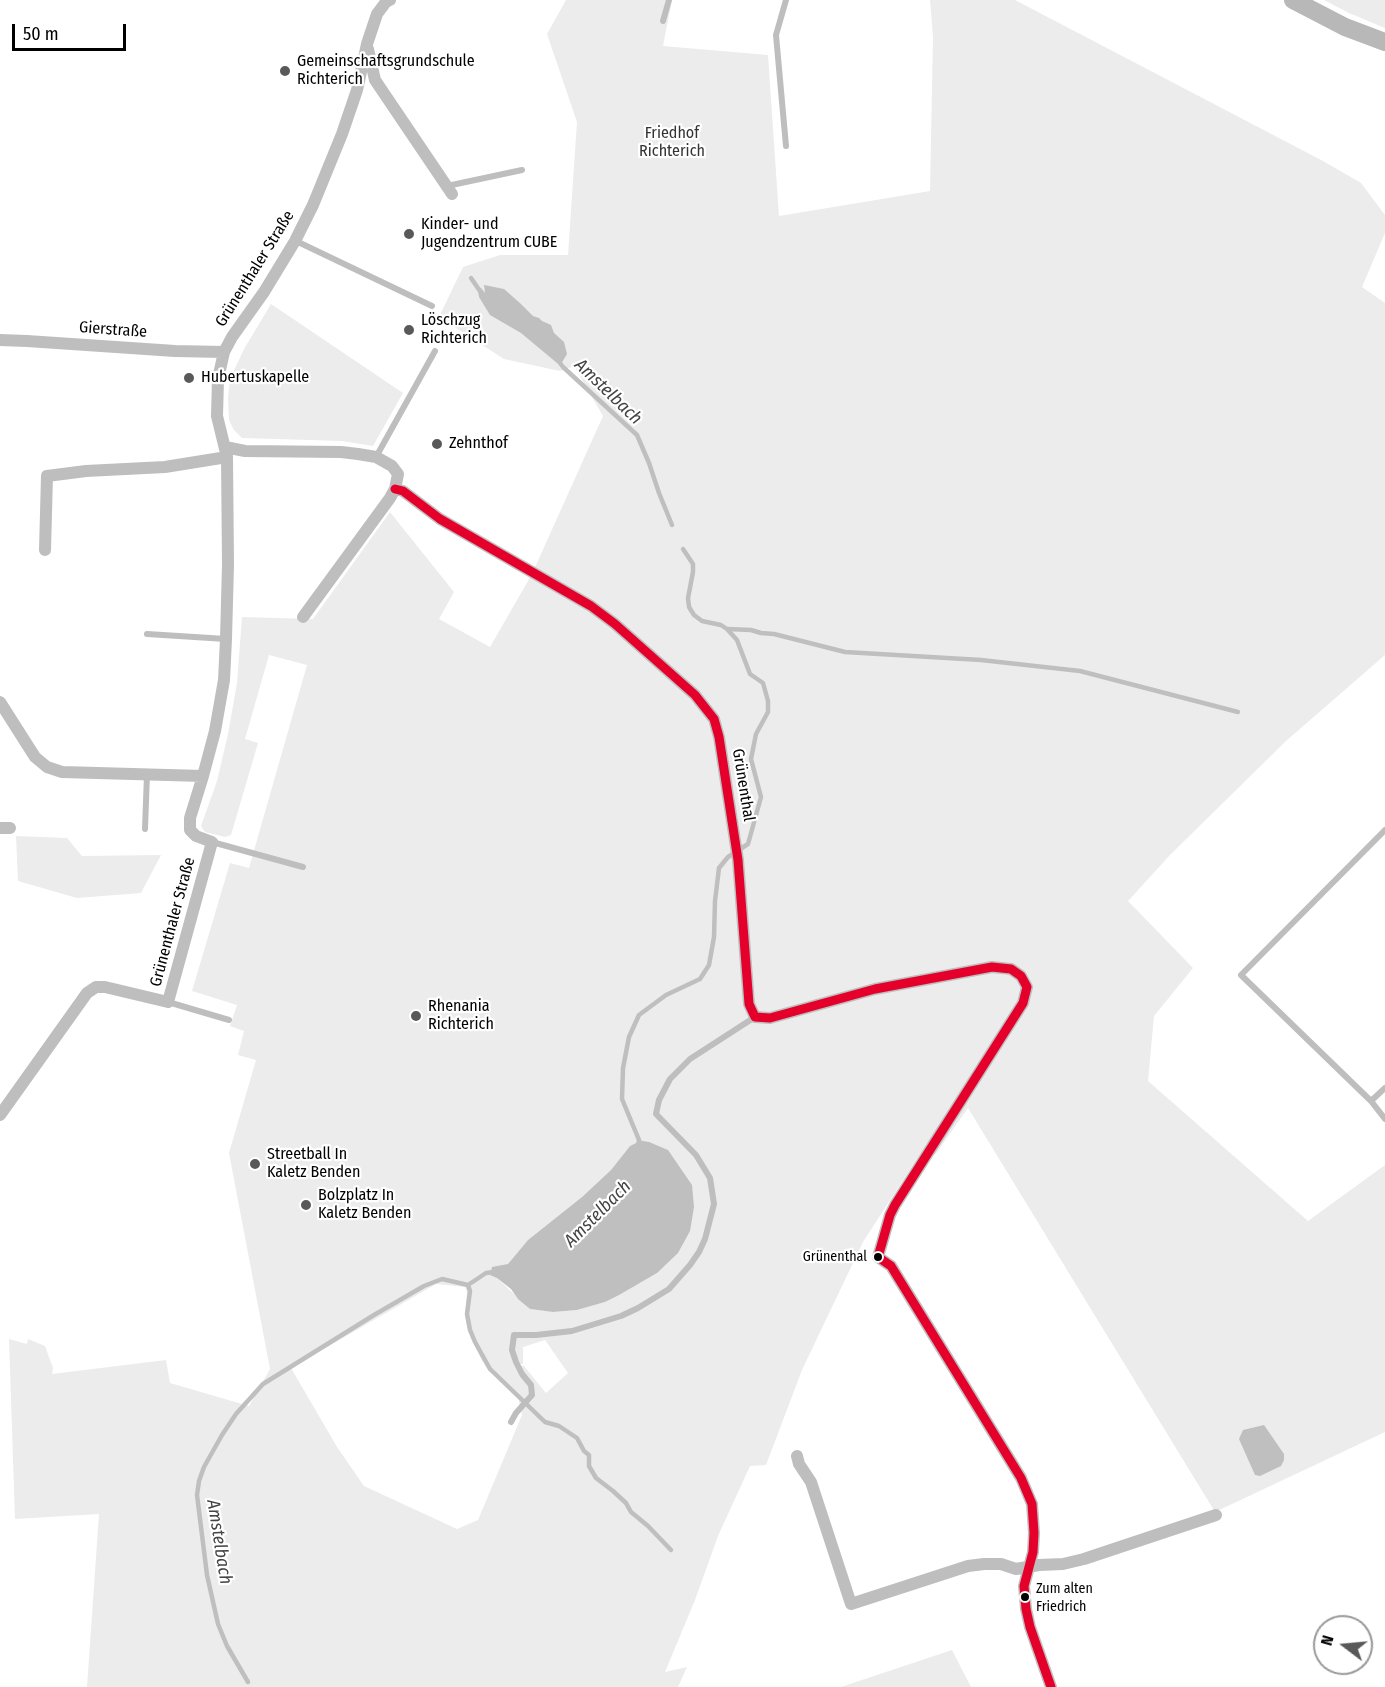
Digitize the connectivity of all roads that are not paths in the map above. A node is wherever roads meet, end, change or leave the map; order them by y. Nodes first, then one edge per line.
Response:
1 (390, 0) edge
2 (669, 0) edge
3 (786, 0) edge
4 (1293, 0) edge
5 (663, 21) dead end
6 (1385, 42) edge
7 (367, 44) junction
8 (786, 146) dead end
9 (522, 170) dead end
10 (449, 190) joint
11 (295, 241) junction
12 (432, 306) dead end
13 (0, 340) edge
14 (435, 351) dead end
15 (224, 352) junction
16 (226, 452) junction
17 (376, 457) junction
18 (395, 489) junction
19 (45, 550) dead end
20 (303, 617) dead end
21 (147, 634) dead end
22 (226, 639) junction
23 (0, 702) edge
24 (5, 719) edge
25 (147, 774) junction
26 (203, 776) junction
27 (145, 829) dead end
28 (1385, 830) edge
29 (212, 842) junction
30 (303, 867) dead end
31 (168, 1002) junction
32 (755, 1017) junction
33 (229, 1020) dead end
34 (1385, 1088) edge
35 (1371, 1101) junction
36 (0, 1115) edge
37 (1385, 1119) edge
38 (511, 1422) dead end
39 (797, 1456) dead end
40 (1216, 1515) dead end
41 (1028, 1567) junction
42 (1051, 1687) edge

1 - 7 street, Grünenthaler Straße
2 - 5 lane
3 - 8 lane
4 - 6 main road
7 - 10 street
7 - 11 street, Grünenthaler Straße
9 - 10 lane
11 - 12 lane
11 - 15 street, Grünenthaler Straße
13 - 15 street, Gierstraße
14 - 17 lane
15 - 16 street, Grünenthaler Straße
16 - 17 street
16 - 19 street
16 - 22 street, Grünenthaler Straße
17 - 18 street
18 - 20 street
18 - 32 street, Grünenthal
21 - 22 lane
22 - 26 street, Grünenthaler Straße
23 - 24 street
24 - 25 street
25 - 26 street
25 - 27 lane
26 - 29 street, Grünenthaler Straße
28 - 35 lane
29 - 30 lane
29 - 31 street, Grünenthaler Straße
31 - 33 lane
31 - 36 street, Grünenthaler Straße
32 - 38 lane
32 - 41 street
34 - 35 lane
35 - 37 lane
39 - 41 street
40 - 41 street
41 - 42 street

